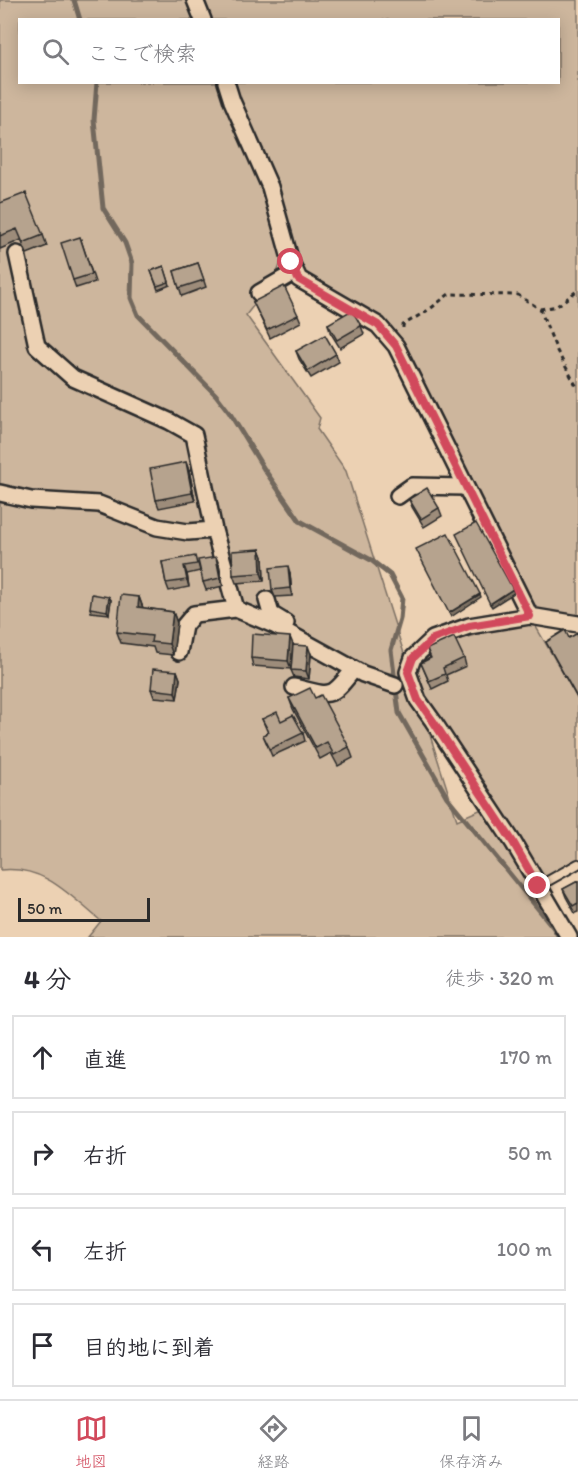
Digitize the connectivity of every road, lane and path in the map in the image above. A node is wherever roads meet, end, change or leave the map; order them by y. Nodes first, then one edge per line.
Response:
1 (195, 0) edge
2 (202, 18) edge
3 (227, 84) edge
4 (16, 254) dead end
5 (295, 272) junction
6 (578, 290) edge
7 (259, 293) dead end
8 (540, 309) junction
9 (400, 354) junction
10 (578, 389) edge
11 (465, 487) junction
12 (0, 493) edge
13 (398, 495) dead end
14 (214, 530) junction
15 (267, 600) dead end
16 (236, 609) junction
17 (530, 616) junction
18 (578, 624) edge
19 (314, 647) junction
20 (179, 652) dead end
21 (354, 669) junction
22 (395, 685) dead end
23 (294, 687) dead end
24 (578, 864) edge
25 (538, 886) junction
26 (569, 937) edge

1 - 2 street
3 - 5 street
4 - 14 street
5 - 7 street
5 - 9 street
6 - 8 path
8 - 9 path
8 - 10 path
9 - 11 street
11 - 13 street
11 - 17 street
12 - 14 street
14 - 16 street
15 - 19 street
16 - 19 street
16 - 20 street
17 - 18 street
17 - 25 street
19 - 21 street
21 - 22 street
21 - 23 street
24 - 25 lane
25 - 26 street

